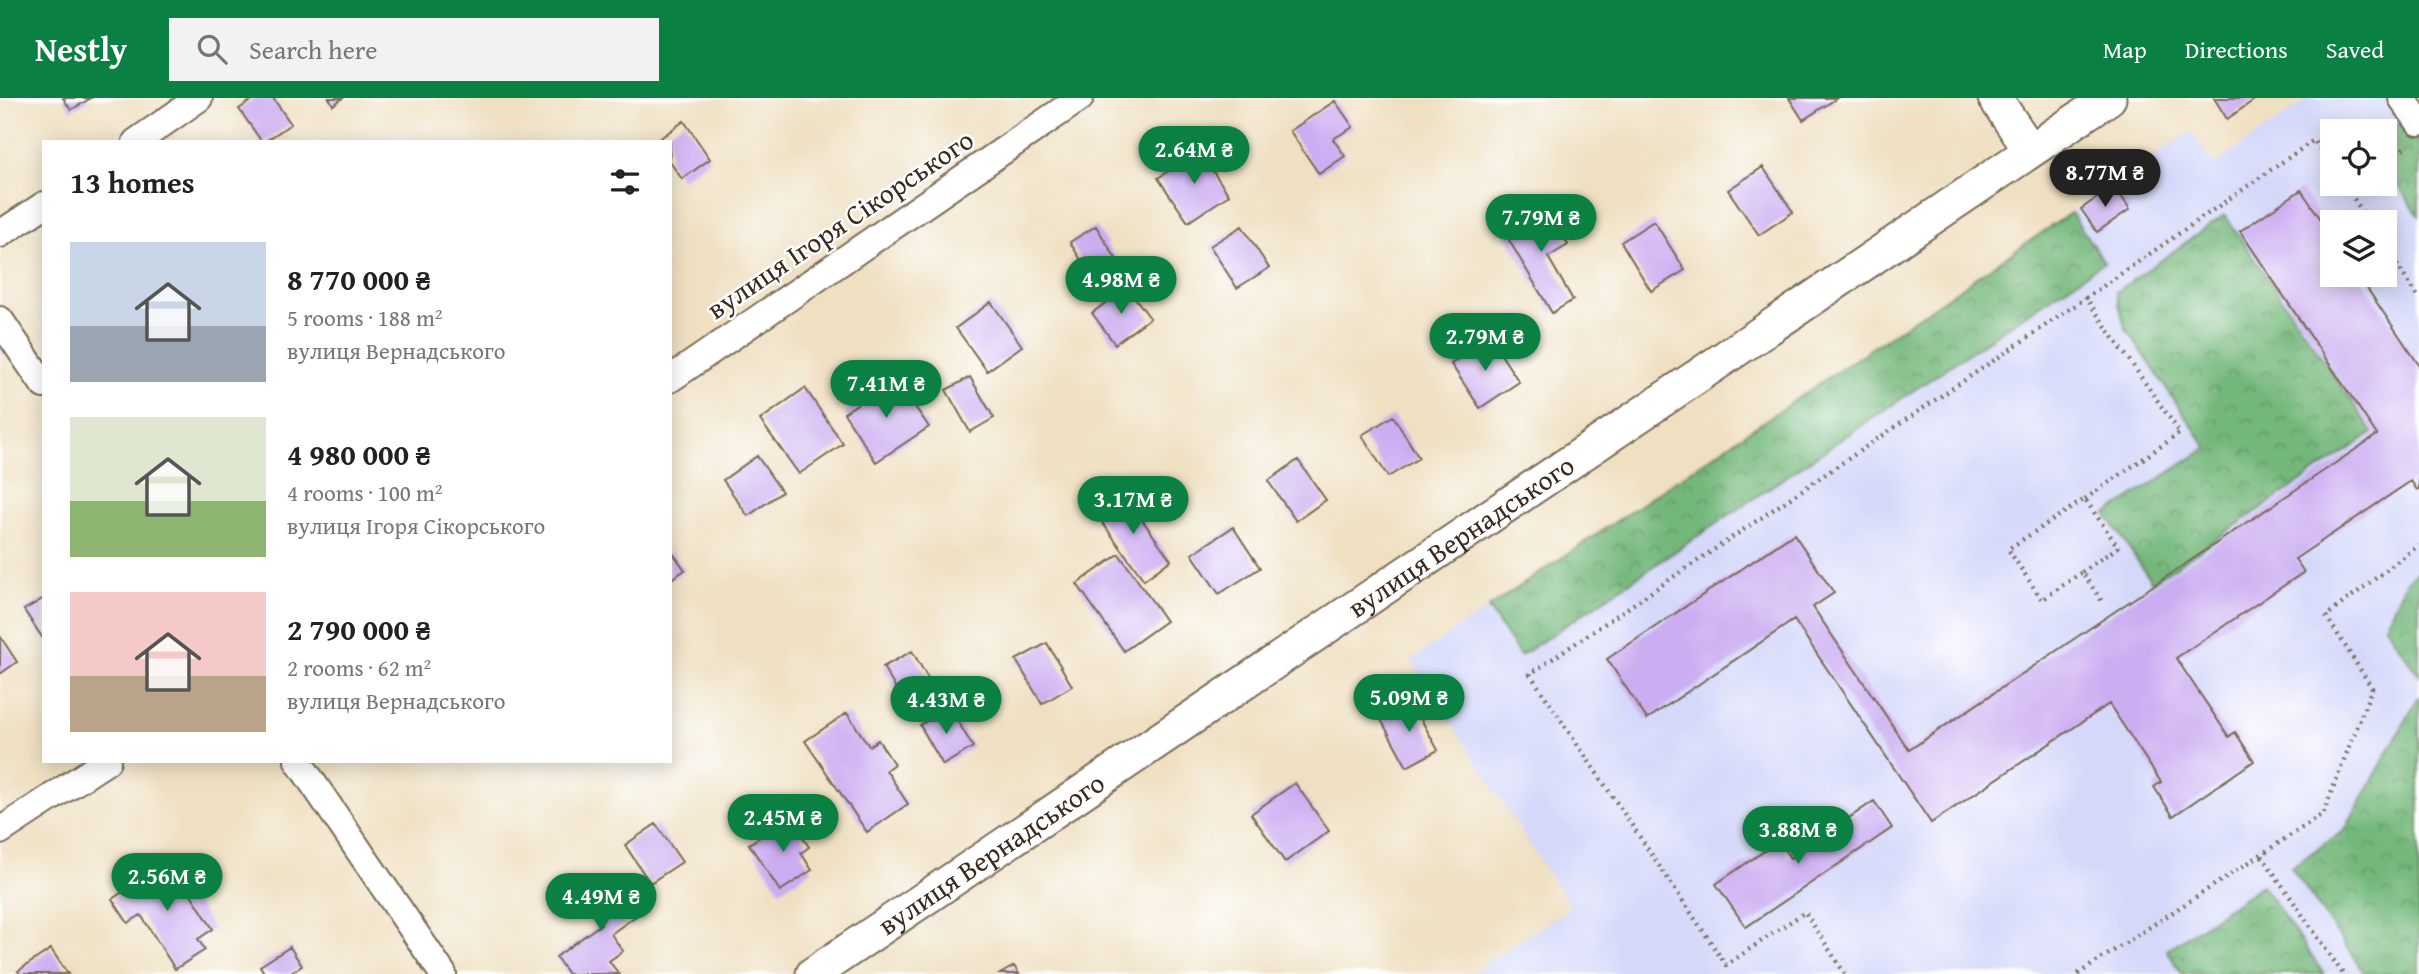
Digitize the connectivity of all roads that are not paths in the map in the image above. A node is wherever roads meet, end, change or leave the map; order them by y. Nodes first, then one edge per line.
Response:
1 (200, 98) edge
2 (1080, 98) edge
3 (1995, 98) edge
4 (2109, 98) edge
5 (2402, 98) edge
6 (2419, 122) edge
7 (138, 140) edge
8 (2030, 150) junction
9 (42, 206) edge
10 (0, 234) edge
11 (0, 320) edge
12 (672, 378) edge
13 (42, 382) edge
14 (104, 763) edge
15 (299, 763) edge
16 (0, 831) edge
17 (443, 974) edge
18 (813, 974) edge

1 - 7 street
2 - 12 street, вулиця Ігоря Сікорського
3 - 8 street
4 - 8 street, вулиця Вернадського
5 - 6 street
8 - 18 street, вулиця Вернадського
9 - 10 street
11 - 13 street
14 - 16 street
15 - 17 street

